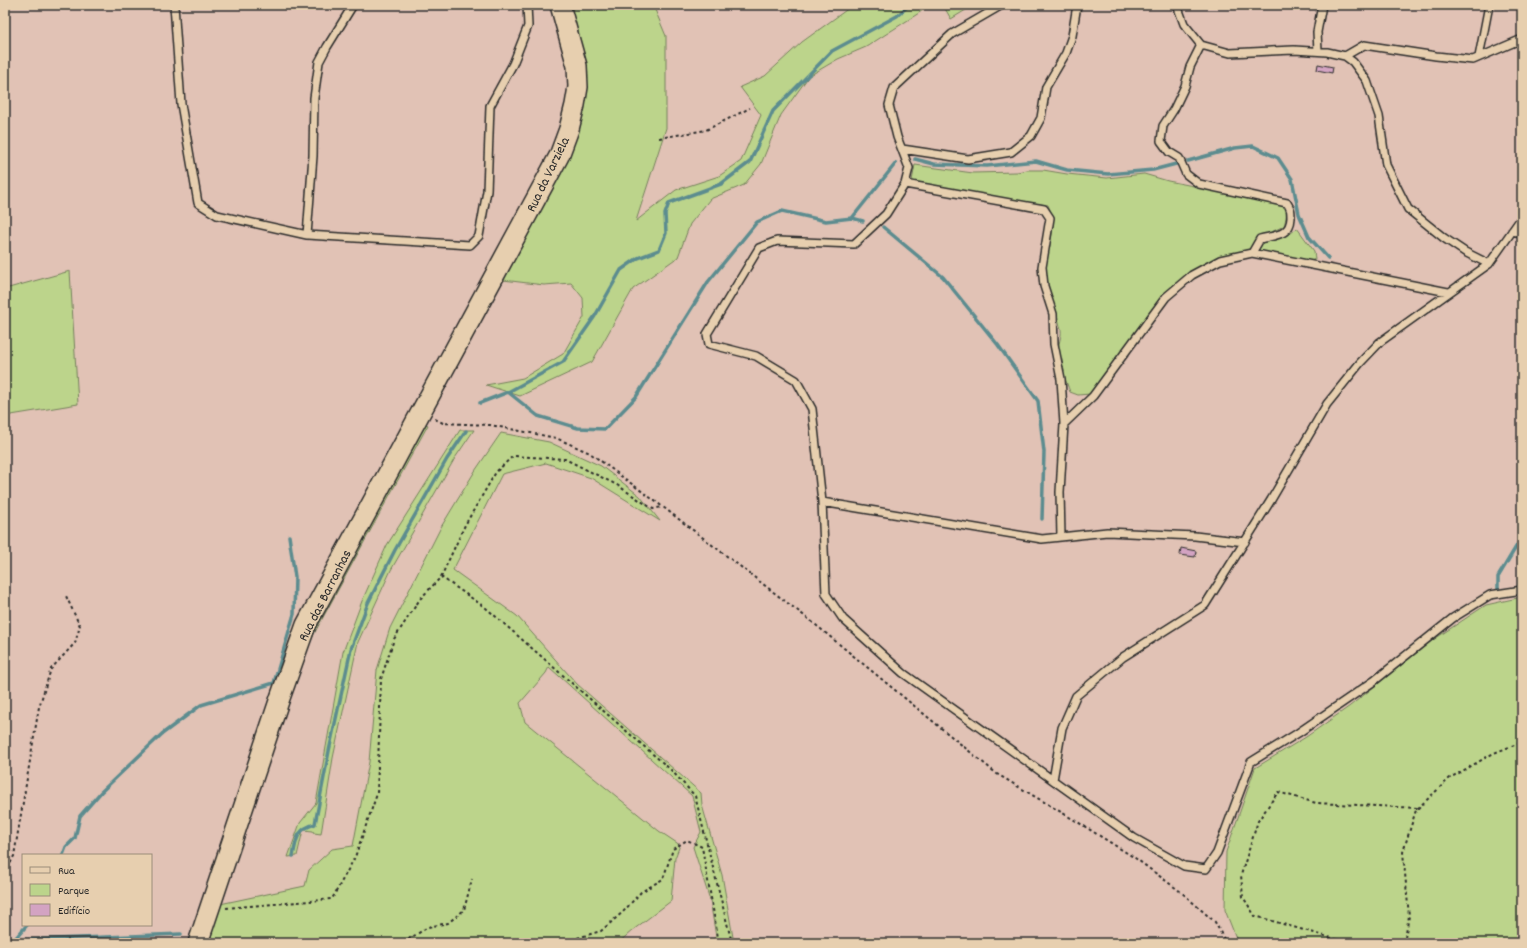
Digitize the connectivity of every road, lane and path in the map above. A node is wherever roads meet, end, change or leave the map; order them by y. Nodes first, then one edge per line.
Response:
1 (174, 5) edge
2 (353, 5) edge
3 (527, 5) edge
4 (560, 5) edge
5 (1002, 5) edge
6 (1077, 5) edge
7 (1177, 5) edge
8 (1322, 5) edge
9 (1489, 5) edge
10 (1522, 39) edge
11 (1201, 45) junction
12 (1318, 51) junction
13 (1346, 56) junction
14 (1479, 57) junction
15 (750, 108) dead end
16 (659, 138) dead end
17 (902, 149) junction
18 (905, 184) junction
19 (1522, 217) edge
20 (1512, 231) junction
21 (1522, 233) edge
22 (307, 235) junction
23 (1252, 253) junction
24 (1489, 264) junction
25 (499, 269) joint
26 (1448, 292) junction
27 (421, 413) junction
28 (1064, 424) junction
29 (822, 502) junction
30 (663, 507) junction
31 (1061, 537) junction
32 (1245, 542) junction
33 (441, 577) junction
34 (1522, 590) edge
35 (66, 596) dead end
36 (1522, 742) edge
37 (1053, 780) junction
38 (1418, 808) junction
39 (5, 874) edge
40 (472, 879) dead end
41 (209, 910) junction
42 (198, 943) edge
43 (403, 943) edge
44 (560, 943) edge
45 (718, 943) edge
46 (732, 943) edge
47 (1226, 943) edge
48 (1349, 943) edge
49 (1404, 943) edge

1 - 22 lane
2 - 22 lane
3 - 22 lane
4 - 25 main road, Rua da Varziela
5 - 17 lane
6 - 17 lane
7 - 11 lane
8 - 12 lane
9 - 14 lane
10 - 14 lane
11 - 12 lane
11 - 23 lane
12 - 13 lane
13 - 14 lane
13 - 24 lane
15 - 16 path
17 - 18 lane
18 - 28 lane
18 - 29 lane
19 - 20 lane
20 - 21 lane
20 - 24 lane
23 - 26 lane
23 - 28 lane
24 - 26 lane
25 - 27 main road, Rua das Barranhas
26 - 32 lane
27 - 30 path
27 - 41 main road, Rua das Barranhas
28 - 31 lane
29 - 31 lane
29 - 37 lane
30 - 33 path
30 - 47 path
31 - 32 lane
32 - 37 lane
33 - 41 path
33 - 46 path
34 - 37 lane
35 - 39 path
36 - 38 path
38 - 48 path
38 - 49 path
40 - 43 path
41 - 42 main road, Rua das Barranhas
44 - 45 path

